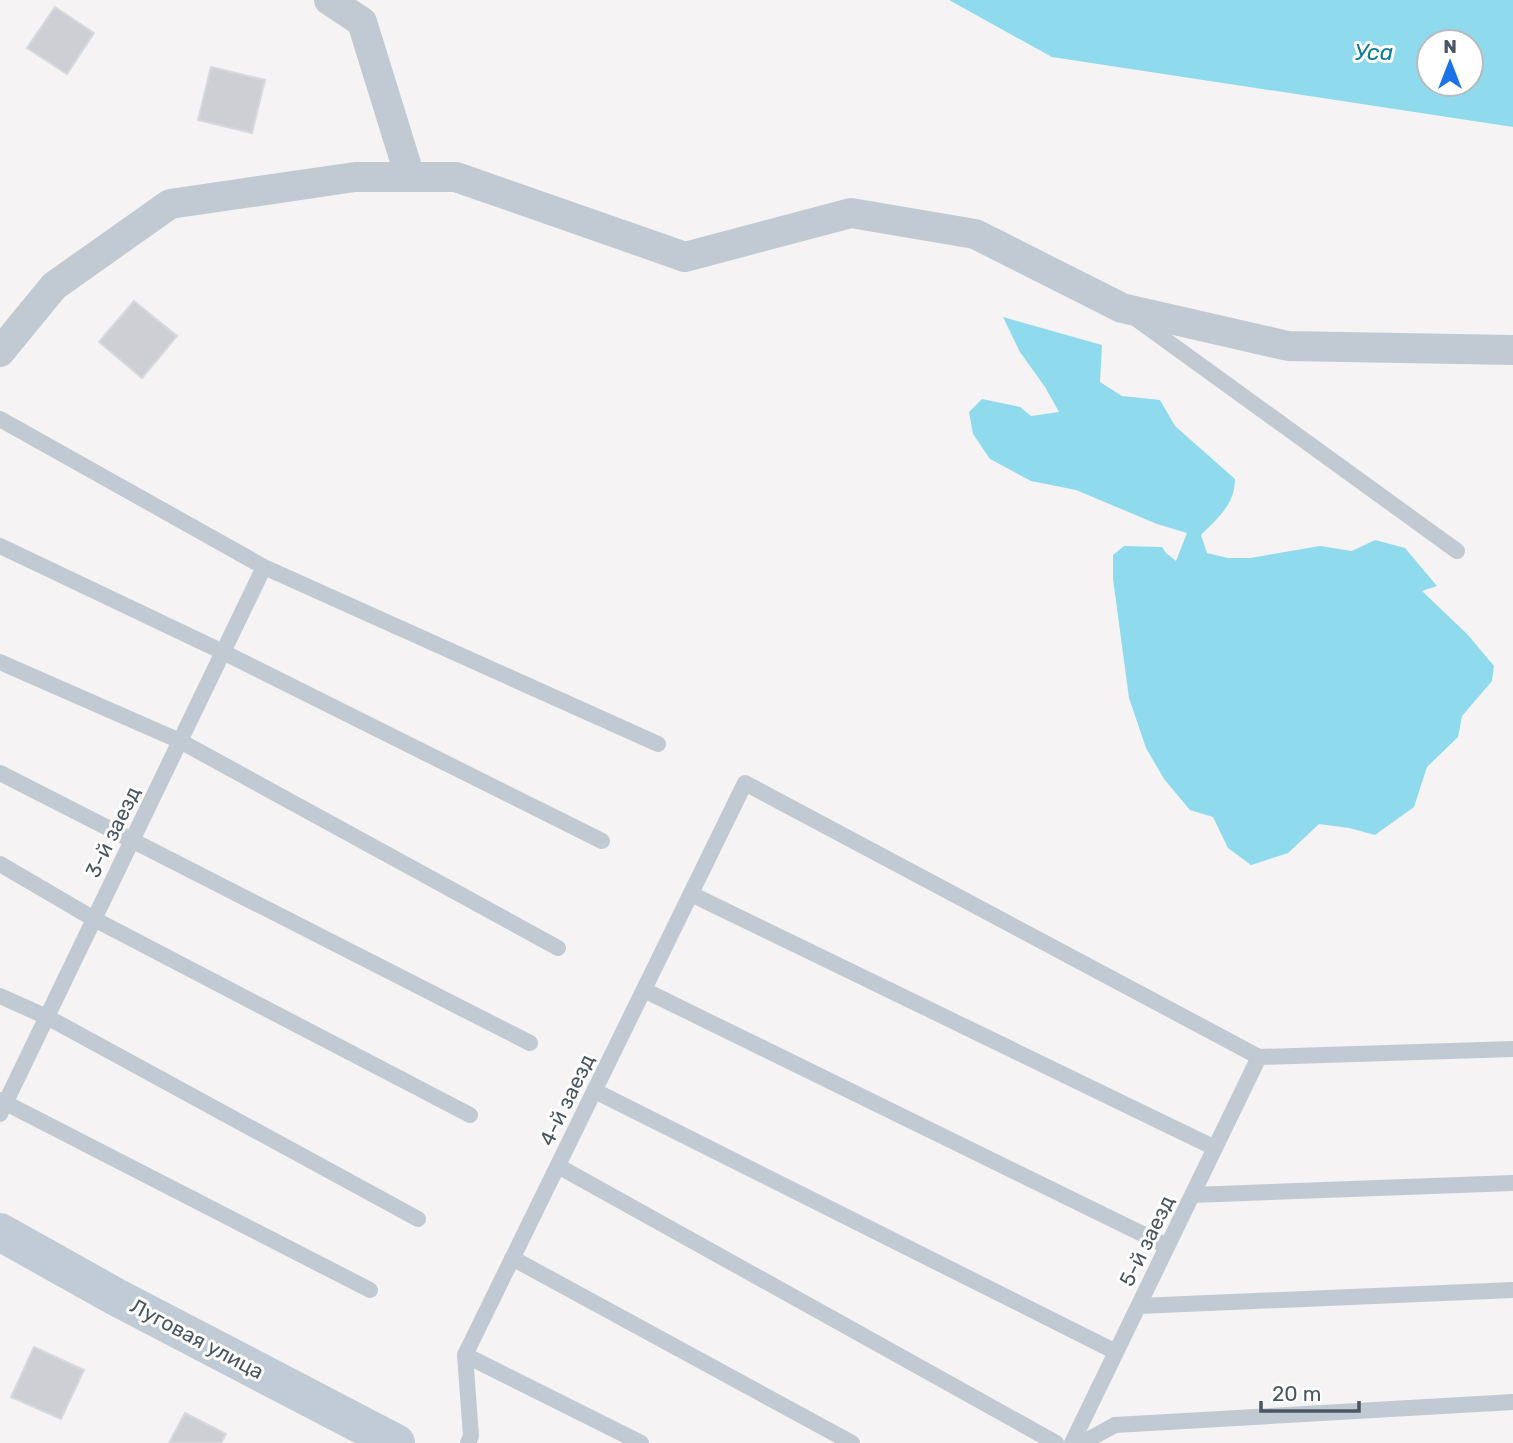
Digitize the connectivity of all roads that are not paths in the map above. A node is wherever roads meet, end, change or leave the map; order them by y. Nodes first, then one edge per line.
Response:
1 (329, 0) edge
2 (410, 177) junction
3 (1122, 308) junction
4 (1513, 350) edge
5 (0, 352) edge
6 (0, 419) edge
7 (0, 546) edge
8 (1457, 551) dead end
9 (264, 567) junction
10 (223, 652) junction
11 (0, 662) edge
12 (180, 741) junction
13 (658, 744) dead end
14 (0, 773) edge
15 (133, 839) junction
16 (602, 841) dead end
17 (0, 864) edge
18 (691, 894) junction
19 (94, 919) junction
20 (558, 948) dead end
21 (644, 990) junction
22 (0, 996) edge
23 (47, 1017) junction
24 (530, 1043) dead end
25 (1513, 1049) edge
26 (1259, 1057) junction
27 (595, 1091) junction
28 (2, 1106) edge
29 (470, 1115) dead end
30 (1215, 1148) junction
31 (558, 1166) junction
32 (1513, 1182) edge
33 (1192, 1195) junction
34 (418, 1219) dead end
35 (0, 1232) edge
36 (1167, 1246) junction
37 (512, 1258) junction
38 (370, 1290) dead end
39 (1513, 1290) edge
40 (1139, 1306) junction
41 (1116, 1352) junction
42 (465, 1355) junction
43 (1513, 1402) edge
44 (396, 1443) edge
45 (468, 1443) edge
46 (641, 1443) edge
47 (852, 1443) edge
48 (1056, 1443) edge
49 (1072, 1443) edge
50 (1082, 1443) edge

1 - 2 street
2 - 3 street
2 - 5 street
3 - 4 street
3 - 8 lane
6 - 9 lane
7 - 10 lane
9 - 10 lane, 3-й заезд
9 - 13 lane
10 - 12 lane, 3-й заезд
10 - 16 lane
11 - 12 lane
12 - 15 lane, 3-й заезд
12 - 20 lane
14 - 15 lane
15 - 19 lane, 3-й заезд
15 - 24 lane
17 - 19 lane
18 - 21 lane, 4-й заезд
18 - 26 lane, 4-й заезд
18 - 30 lane
19 - 23 lane, 3-й заезд
19 - 29 lane
21 - 27 lane, 4-й заезд
21 - 36 lane
22 - 23 lane
23 - 28 lane, 3-й заезд
23 - 34 lane
25 - 26 lane
26 - 30 lane, 5-й заезд
27 - 31 lane, 4-й заезд
27 - 41 lane
28 - 38 lane
30 - 33 lane, 5-й заезд
31 - 37 lane, 4-й заезд
31 - 48 lane
32 - 33 lane
33 - 36 lane, 5-й заезд
35 - 44 main road, Луговая улица
36 - 40 lane, 5-й заезд
37 - 42 lane, 4-й заезд
37 - 47 lane
39 - 40 lane
40 - 41 lane, 5-й заезд
41 - 49 lane, 5-й заезд
42 - 45 lane
42 - 46 lane
43 - 50 lane

